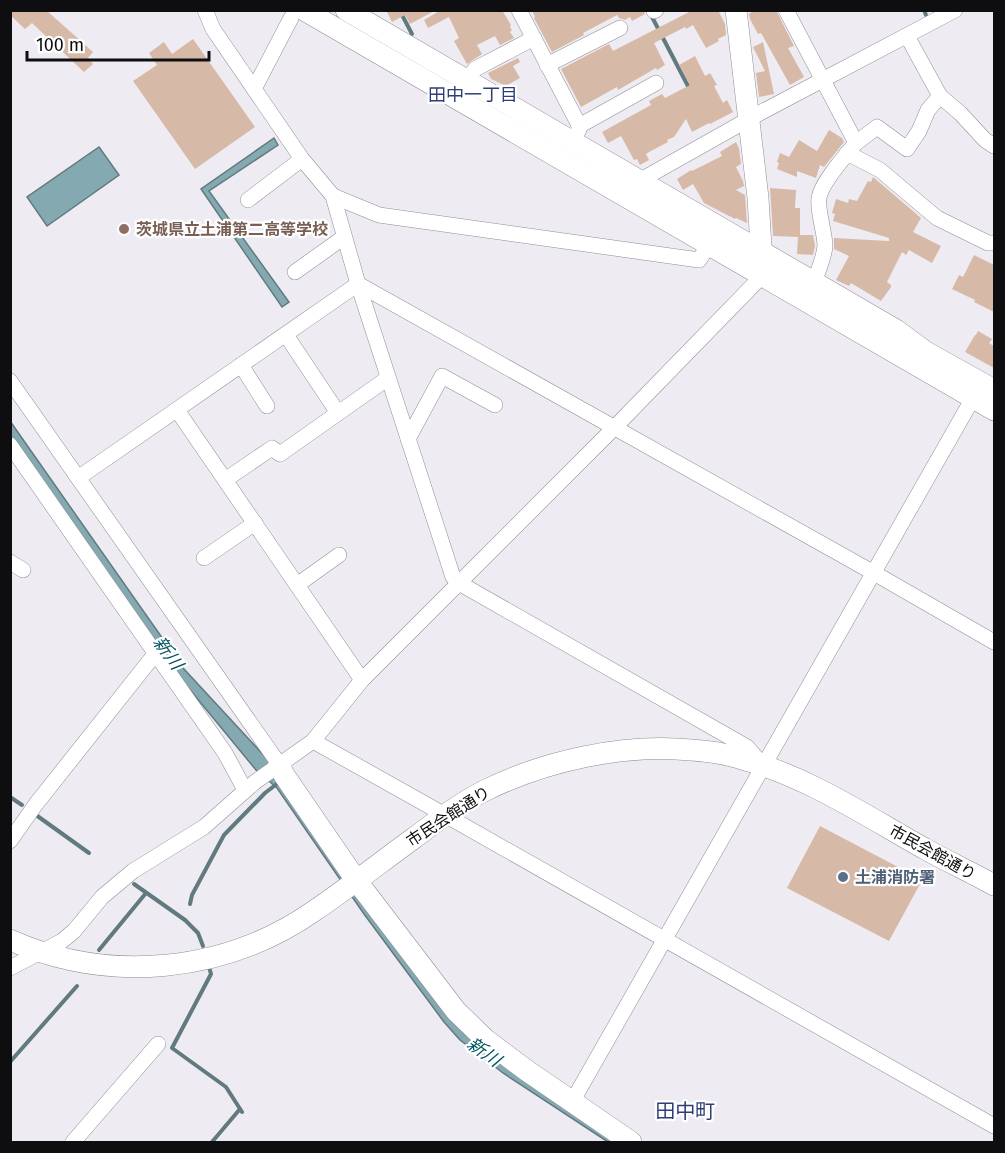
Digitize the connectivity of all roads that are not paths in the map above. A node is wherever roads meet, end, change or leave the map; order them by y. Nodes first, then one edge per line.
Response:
1 (205, 10) edge
2 (346, 10) edge
3 (519, 10) edge
4 (736, 10) edge
5 (786, 10) edge
6 (955, 10) edge
7 (298, 14) edge
8 (620, 28) dead end
9 (907, 36) junction
10 (534, 38) junction
11 (547, 65) junction
12 (466, 81) junction
13 (822, 81) junction
14 (656, 83) dead end
15 (254, 89) junction
16 (940, 96) junction
17 (749, 119) junction
18 (576, 134) junction
19 (994, 146) edge
20 (852, 148) junction
21 (302, 159) junction
22 (639, 181) junction
23 (333, 196) junction
24 (248, 200) dead end
25 (344, 237) junction
26 (994, 243) edge
27 (709, 245) junction
28 (762, 253) junction
29 (295, 272) dead end
30 (762, 276) junction
31 (814, 282) junction
32 (358, 284) junction
33 (286, 335) junction
34 (241, 365) junction
35 (388, 378) junction
36 (10, 381) edge
37 (983, 390) edge
38 (495, 405) dead end
39 (267, 406) dead end
40 (177, 410) junction
41 (994, 410) edge
42 (338, 413) junction
43 (614, 428) junction
44 (408, 439) junction
45 (10, 445) edge
46 (20, 459) junction
47 (10, 472) edge
48 (78, 478) junction
49 (225, 480) junction
50 (255, 523) junction
51 (339, 555) dead end
52 (204, 558) dead end
53 (874, 573) junction
54 (459, 583) junction
55 (297, 585) junction
56 (994, 642) edge
57 (155, 654) junction
58 (362, 680) junction
59 (313, 741) junction
60 (764, 766) junction
61 (276, 767) junction
62 (250, 785) junction
63 (445, 814) junction
64 (10, 842) edge
65 (356, 880) junction
66 (994, 885) edge
67 (10, 940) edge
68 (665, 940) junction
69 (40, 952) junction
70 (10, 968) edge
71 (158, 1044) dead end
72 (572, 1102) junction
73 (994, 1126) edge
74 (73, 1143) edge
75 (631, 1143) edge

1 - 15 street
2 - 12 street
3 - 10 street
4 - 17 street
5 - 13 street
6 - 9 street
7 - 15 street
7 - 27 street
8 - 11 street
9 - 13 street
9 - 16 street
10 - 11 street
10 - 12 street
11 - 18 street
12 - 18 street
13 - 17 street
13 - 20 street
14 - 18 street
15 - 21 street
16 - 19 street
16 - 20 street
17 - 22 street
17 - 28 street
18 - 22 street
20 - 26 street
20 - 31 street
21 - 23 street
21 - 24 street
22 - 28 street
23 - 25 street
23 - 27 street
25 - 29 street
25 - 32 street
27 - 30 street
28 - 30 street
28 - 31 street
30 - 37 street
30 - 43 street
31 - 37 street
32 - 33 street
32 - 35 street
32 - 43 street
33 - 34 street
33 - 42 street
34 - 39 street
34 - 40 street
35 - 42 street
35 - 44 street
36 - 48 street
37 - 41 street
37 - 53 street
38 - 44 street
40 - 48 street
40 - 49 street
42 - 49 street
43 - 53 street
43 - 54 street
44 - 54 street
45 - 46 street
46 - 47 street
46 - 57 street
48 - 61 street
49 - 50 street
50 - 52 street
50 - 55 street
51 - 55 street
53 - 56 street
53 - 60 street
54 - 58 street
54 - 60 street
55 - 58 street
57 - 62 street
57 - 64 street
58 - 59 street
59 - 61 street
59 - 63 street
60 - 63 street, 市民会館通り
60 - 66 street, 市民会館通り
60 - 68 street
61 - 62 street
61 - 65 street
62 - 69 street
63 - 65 street, 市民会館通り
63 - 68 street
65 - 69 street, 市民会館通り
65 - 72 street
67 - 69 street, 市民会館通り
68 - 72 street
68 - 73 street
69 - 70 street
71 - 74 street
72 - 75 street

